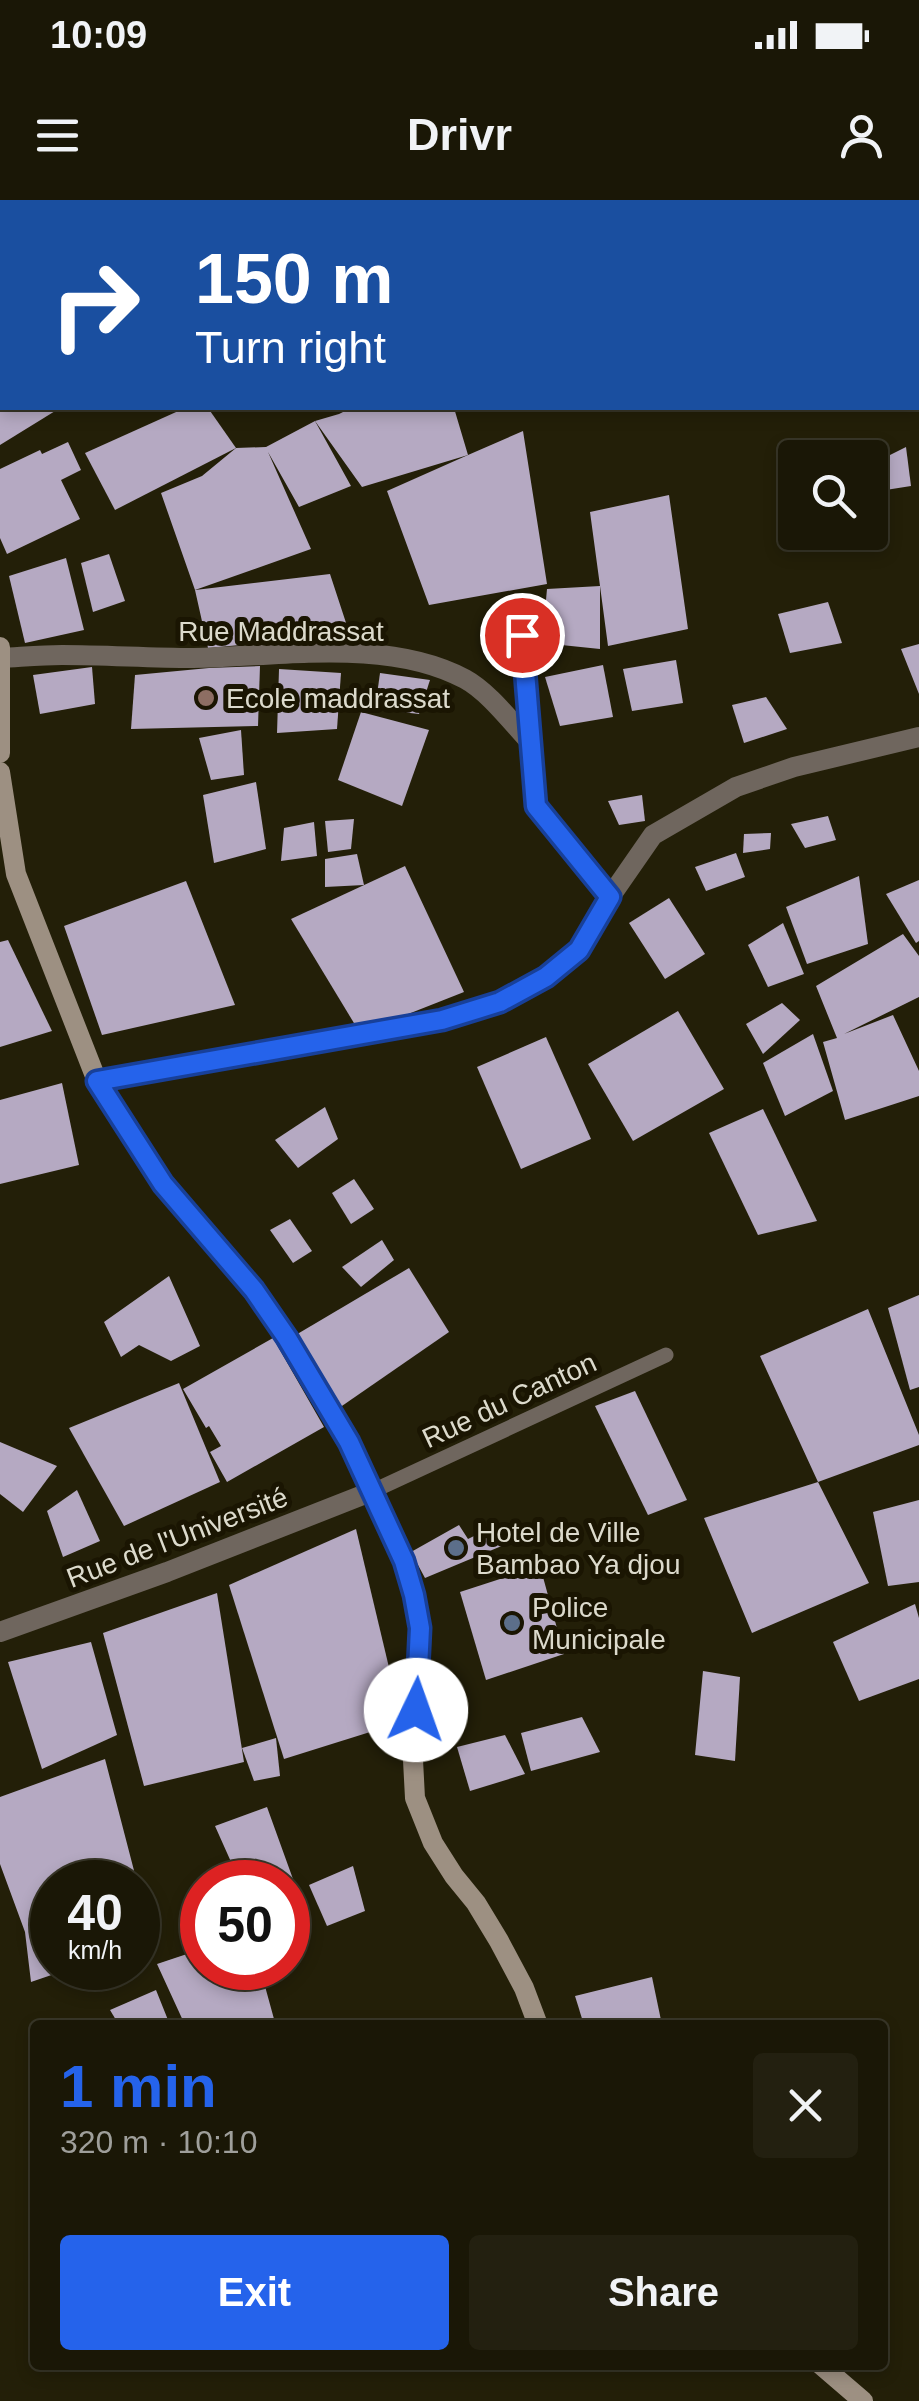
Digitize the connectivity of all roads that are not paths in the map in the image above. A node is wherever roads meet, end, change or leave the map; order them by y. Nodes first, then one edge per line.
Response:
1 (522, 635) dead end
2 (0, 647) edge
3 (1, 658) edge
4 (919, 736) edge
5 (531, 743) junction
6 (0, 752) edge
7 (0, 772) edge
8 (610, 897) junction
9 (97, 1081) junction
10 (666, 1355) dead end
11 (372, 1491) junction
12 (0, 1632) edge
13 (536, 2020) edge
14 (828, 2370) edge
15 (863, 2401) edge

1 - 5 street
2 - 3 main road
3 - 5 street, Rue Maddrassat
3 - 6 main road
4 - 8 street
5 - 8 street
7 - 9 main road
8 - 9 street
9 - 11 main road
10 - 11 lane, Rue du Canton
11 - 12 street, Rue de l'Université
11 - 13 main road
14 - 15 main road

